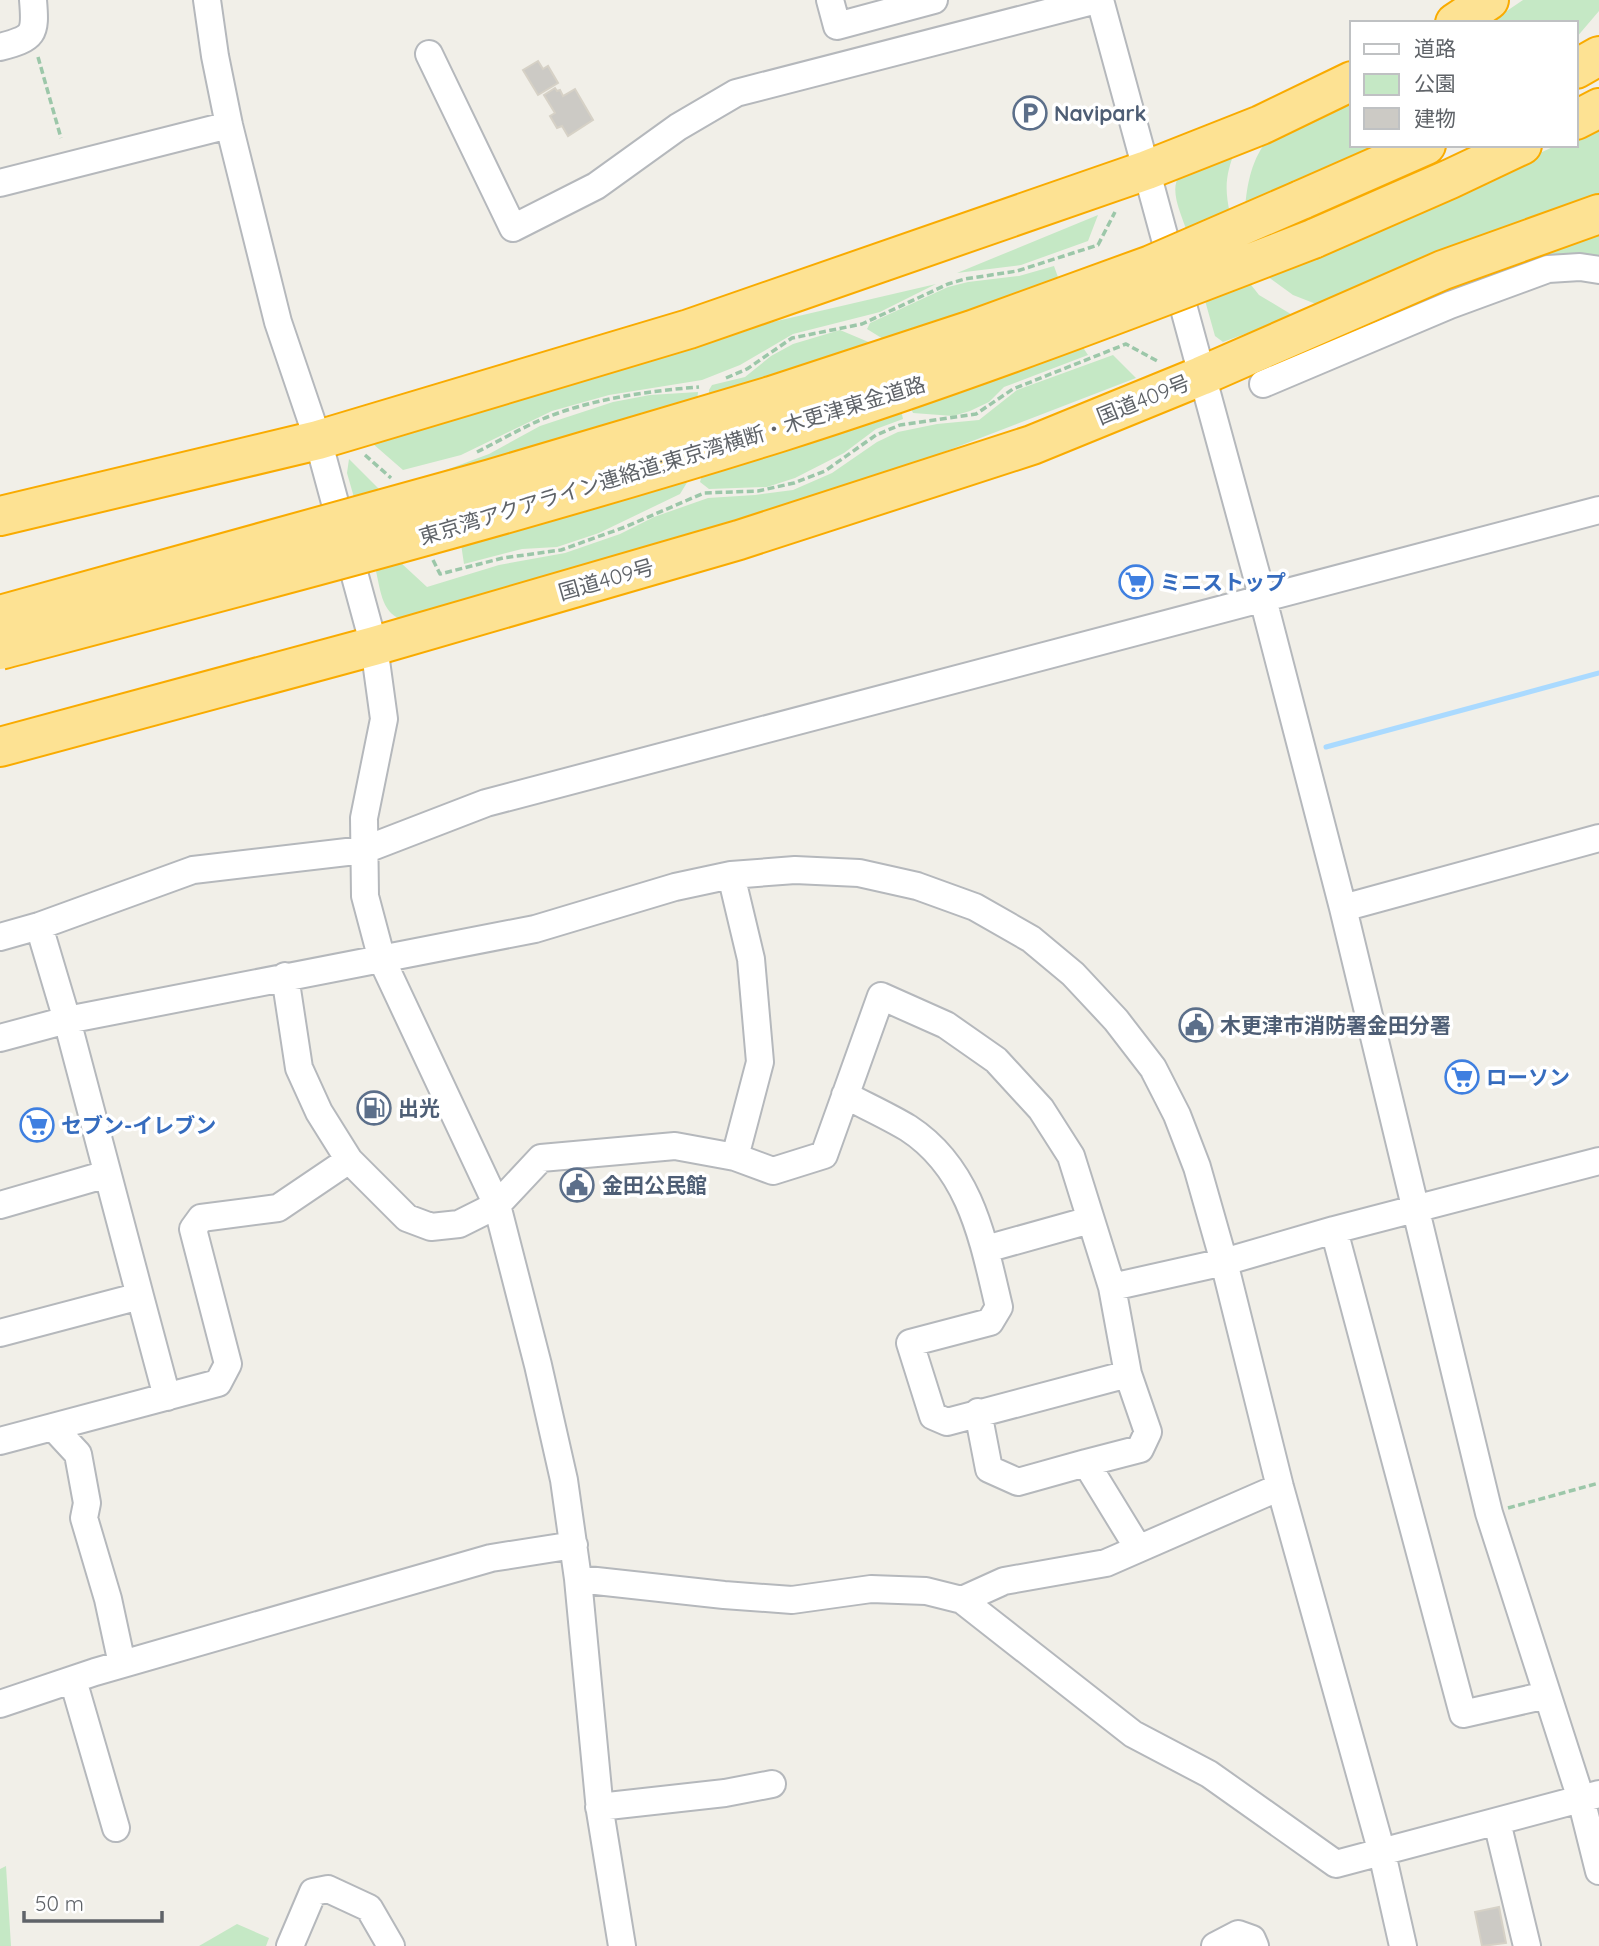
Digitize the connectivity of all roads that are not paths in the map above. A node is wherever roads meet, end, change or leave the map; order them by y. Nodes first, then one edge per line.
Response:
1 (33, 0) edge
2 (207, 0) edge
3 (830, 0) edge
4 (934, 0) edge
5 (1098, 0) edge
6 (1489, 0) edge
7 (1458, 21) edge
8 (0, 47) edge
9 (429, 54) dead end
10 (1599, 57) edge
11 (1578, 68) edge
12 (1350, 82) edge
13 (1599, 108) edge
14 (1578, 119) edge
15 (229, 125) junction
16 (1421, 147) edge
17 (1518, 147) edge
18 (1147, 170) junction
19 (0, 183) edge
20 (1599, 214) edge
21 (1599, 270) edge
22 (1185, 382) junction
23 (1263, 384) dead end
24 (334, 435) junction
25 (1599, 510) edge
26 (0, 516) edge
27 (1263, 598) junction
28 (0, 615) edge
29 (374, 646) junction
30 (0, 650) edge
31 (0, 747) edge
32 (1599, 838) edge
33 (364, 850) junction
34 (731, 875) junction
35 (1343, 908) junction
36 (39, 926) junction
37 (0, 937) edge
38 (382, 960) junction
39 (285, 976) junction
40 (67, 1020) junction
41 (0, 1038) edge
42 (845, 1095) junction
43 (735, 1157) junction
44 (349, 1160) junction
45 (1599, 1161) edge
46 (107, 1174) junction
47 (0, 1205) edge
48 (496, 1205) junction
49 (1417, 1209) junction
50 (1090, 1220) junction
51 (1334, 1230) junction
52 (986, 1249) junction
53 (1223, 1262) junction
54 (1112, 1287) junction
55 (140, 1296) junction
56 (0, 1333) edge
57 (1128, 1374) junction
58 (167, 1396) junction
59 (978, 1412) junction
60 (53, 1427) junction
61 (0, 1441) edge
62 (1086, 1463) junction
63 (1280, 1487) junction
64 (574, 1545) junction
65 (1138, 1548) junction
66 (578, 1579) junction
67 (961, 1600) junction
68 (122, 1664) junction
69 (73, 1679) junction
70 (1546, 1695) junction
71 (0, 1704) edge
72 (772, 1784) dead end
73 (1590, 1796) edge
74 (599, 1807) junction
75 (1497, 1822) junction
76 (116, 1828) dead end
77 (1382, 1853) junction
78 (1599, 1871) edge
79 (290, 1946) edge
80 (391, 1946) edge
81 (622, 1946) edge
82 (1216, 1946) edge
83 (1255, 1946) edge
84 (1403, 1946) edge
85 (1527, 1946) edge

1 - 8 street
2 - 15 street
3 - 4 street
5 - 9 street
5 - 18 street
6 - 7 highway
10 - 11 highway
12 - 18 highway
13 - 14 highway
15 - 19 street
15 - 24 street
16 - 28 highway, 東京湾アクアライン連絡道;東京湾横断・木更津東金道路, bridge
17 - 30 highway, 東京湾アクアライン連絡道;東京湾横断・木更津東金道路, bridge
18 - 22 street
18 - 24 highway
20 - 22 highway, 国道409号
21 - 23 street
22 - 27 street
22 - 29 highway, 国道409号
24 - 26 highway
24 - 29 street
25 - 27 street
27 - 33 street
27 - 35 street
29 - 31 highway, 国道409号
29 - 33 street
32 - 35 street
33 - 36 street
33 - 38 street
34 - 38 street
34 - 43 street
34 - 53 street
35 - 49 street
36 - 37 street
36 - 40 street
38 - 39 street
38 - 48 street
39 - 40 street
39 - 44 street
40 - 41 street
40 - 46 street
42 - 43 street
42 - 50 street
42 - 52 street
43 - 48 street
44 - 48 street
44 - 58 street
45 - 49 street
46 - 47 street
46 - 55 street
48 - 64 street
49 - 51 street
49 - 70 street
50 - 52 street
50 - 54 street
51 - 53 street
51 - 70 street
52 - 59 street
53 - 54 street
53 - 63 street
54 - 57 street
55 - 56 street
55 - 58 street
57 - 59 street
57 - 62 street
58 - 60 street
59 - 62 street
60 - 61 street
60 - 68 street
62 - 65 street
63 - 65 street
63 - 77 street
64 - 66 street
64 - 68 street
65 - 67 street
66 - 67 street
66 - 74 street
67 - 77 street
68 - 69 street
69 - 71 street
69 - 76 street
70 - 73 street
72 - 74 street
73 - 75 street
73 - 78 street
74 - 81 street
75 - 77 street
75 - 85 street
77 - 84 street
79 - 80 street
82 - 83 street

